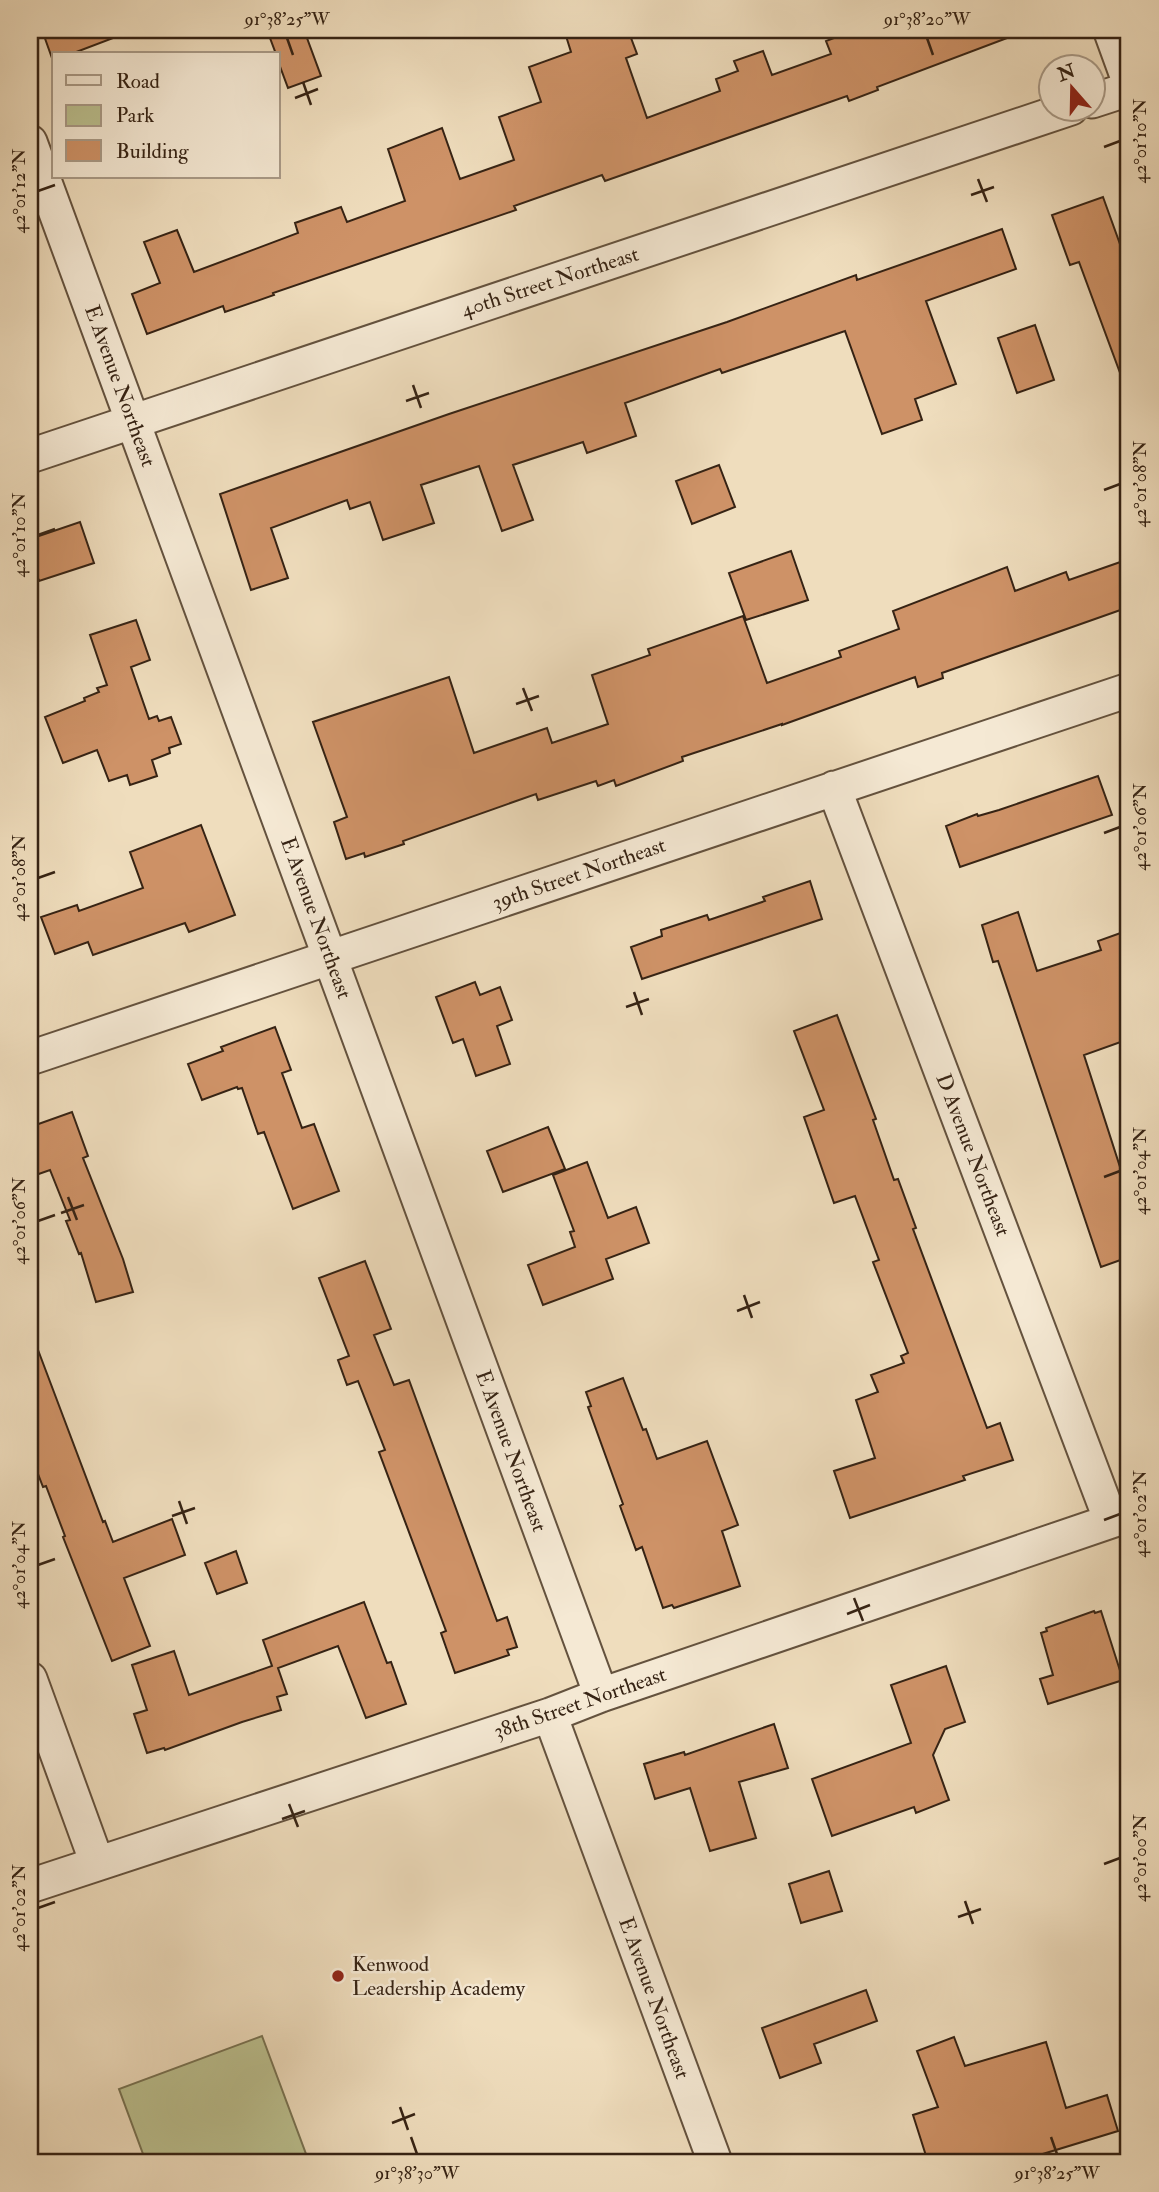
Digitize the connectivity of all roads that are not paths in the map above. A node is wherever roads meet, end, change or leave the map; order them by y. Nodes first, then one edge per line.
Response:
1 (1112, 30) edge
2 (1129, 74) edge
3 (1129, 89) edge
4 (1106, 97) edge
5 (1036, 119) edge
6 (30, 142) edge
7 (133, 422) junction
8 (30, 456) edge
9 (1129, 690) edge
10 (834, 788) junction
11 (330, 958) junction
12 (30, 1058) edge
13 (1120, 1518) edge
14 (30, 1679) edge
15 (601, 1695) junction
16 (550, 1715) junction
17 (97, 1863) junction
18 (30, 1886) edge
19 (715, 2162) edge

1 - 2 street
3 - 4 street
5 - 7 street, 40th Street Northeast
6 - 7 street, E Avenue Northeast
7 - 8 street, 40th Street Northeast
7 - 11 street, E Avenue Northeast
9 - 10 street, 39th Street Northeast
10 - 11 street, 39th Street Northeast
10 - 13 street, D Avenue Northeast
11 - 12 street, 39th Street Northeast
11 - 15 street, E Avenue Northeast
13 - 15 street, 38th Street Northeast
14 - 17 street
15 - 16 street, 38th Street Northeast
16 - 17 street, 38th Street Northeast
16 - 19 street, E Avenue Northeast
17 - 18 street, 38th Street Northeast

